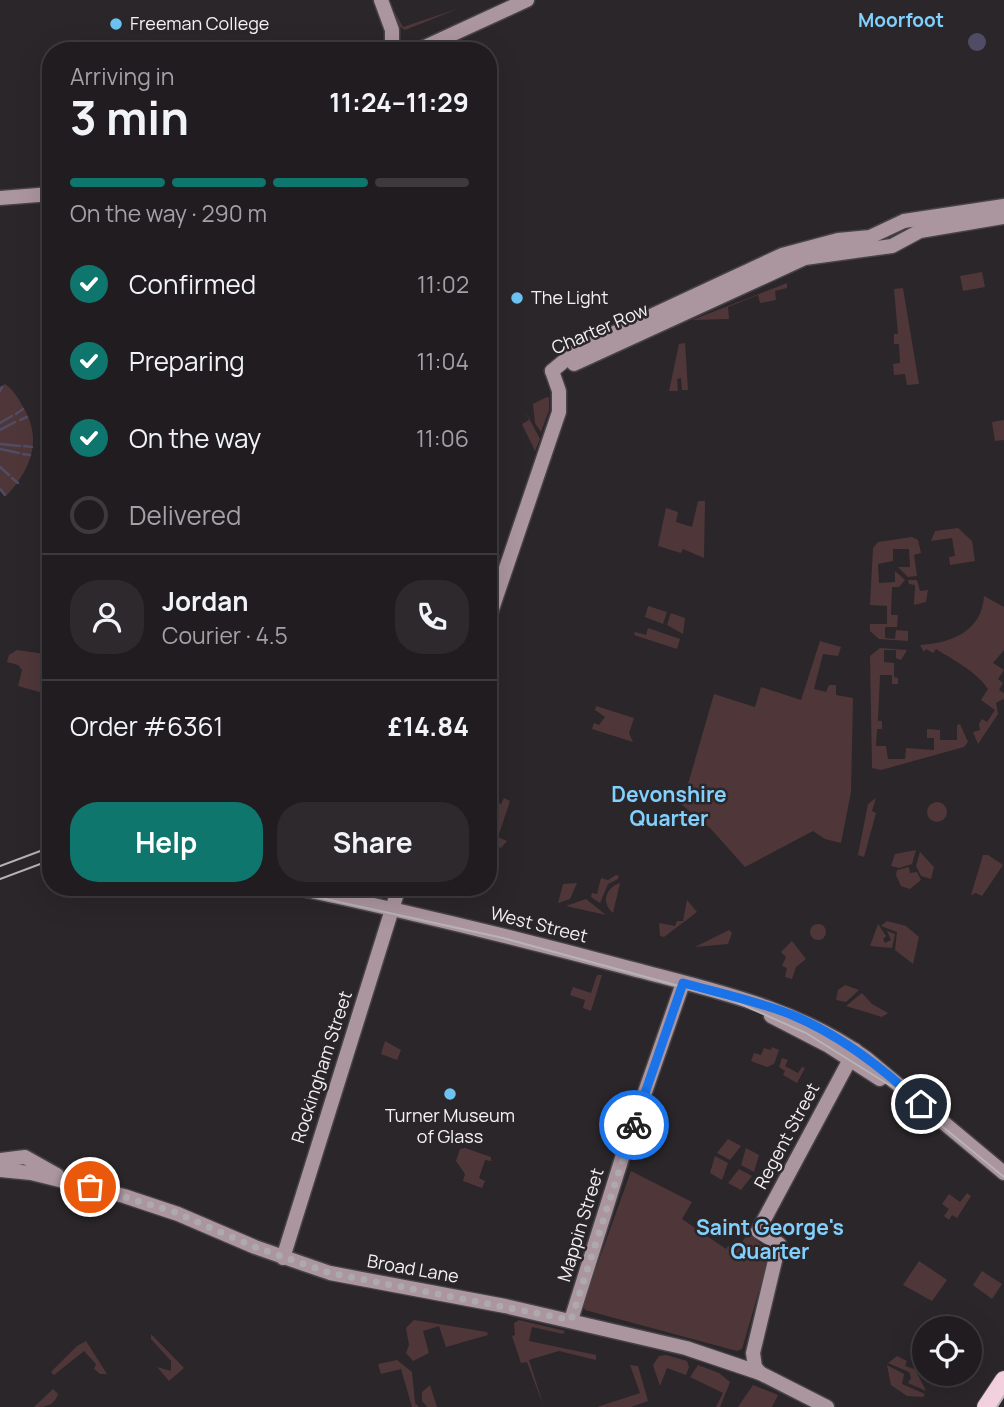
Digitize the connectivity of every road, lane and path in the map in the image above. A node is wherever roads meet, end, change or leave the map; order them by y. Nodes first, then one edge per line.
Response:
1 (381, 0) edge
2 (527, 0) edge
3 (391, 30) junction
4 (392, 42) edge
5 (405, 42) edge
6 (435, 42) edge
7 (42, 195) edge
8 (0, 198) edge
9 (1004, 206) edge
10 (1004, 217) edge
11 (552, 371) junction
12 (497, 595) edge
13 (331, 896) edge
14 (396, 896) edge
15 (391, 910) junction
16 (683, 983) junction
17 (853, 1055) junction
18 (6, 1165) edge
19 (1004, 1174) edge
20 (283, 1258) junction
21 (571, 1320) junction
22 (760, 1373) junction
23 (1004, 1380) edge
24 (827, 1407) edge
25 (986, 1407) edge

1 - 3 street
2 - 6 street
3 - 4 street
3 - 5 street
7 - 8 street
9 - 11 street, Charter Row
10 - 11 street, Charter Row
11 - 12 street
13 - 15 street, West Street
14 - 15 street, Rockingham Street
15 - 16 street, West Street
15 - 20 street, Rockingham Street
16 - 17 street, West Street
16 - 21 street, Mappin Street
17 - 19 street, West Street
17 - 22 street, Regent Street
18 - 20 street, Broad Lane
20 - 21 street, Broad Lane
21 - 22 street, Broad Lane
22 - 24 street, Broad Lane
23 - 25 highway

